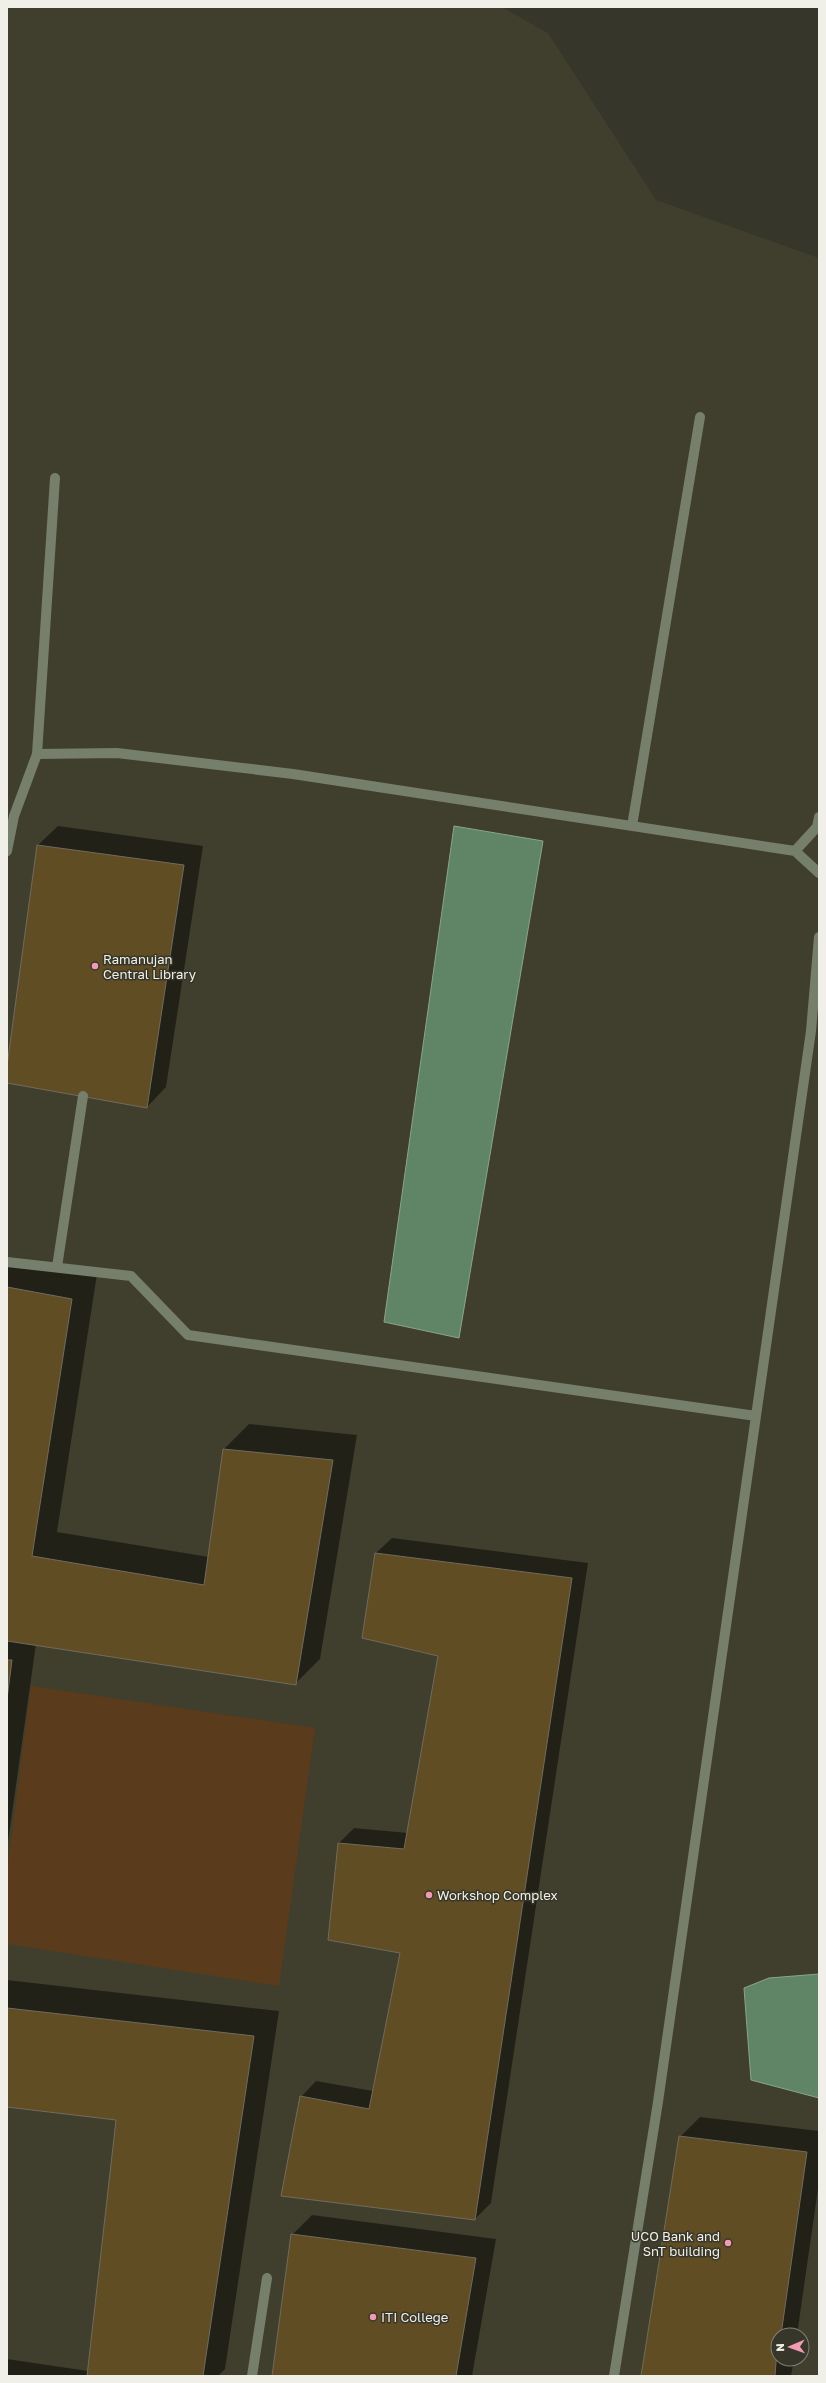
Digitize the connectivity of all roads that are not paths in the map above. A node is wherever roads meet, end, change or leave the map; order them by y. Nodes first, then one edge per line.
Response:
1 (700, 417) dead end
2 (56, 478) dead end
3 (37, 754) junction
4 (819, 817) edge
5 (632, 826) junction
6 (7, 851) edge
7 (794, 851) junction
8 (819, 873) edge
9 (819, 937) edge
10 (83, 1096) dead end
11 (7, 1262) edge
12 (57, 1267) junction
13 (756, 1416) junction
14 (267, 2278) dead end
15 (252, 2376) edge
16 (614, 2376) edge

1 - 5 street
2 - 3 street
3 - 5 street
3 - 6 street
4 - 7 street
5 - 7 street
7 - 8 street
9 - 13 street
10 - 12 street
11 - 12 street
12 - 13 street
13 - 16 street
14 - 15 street

